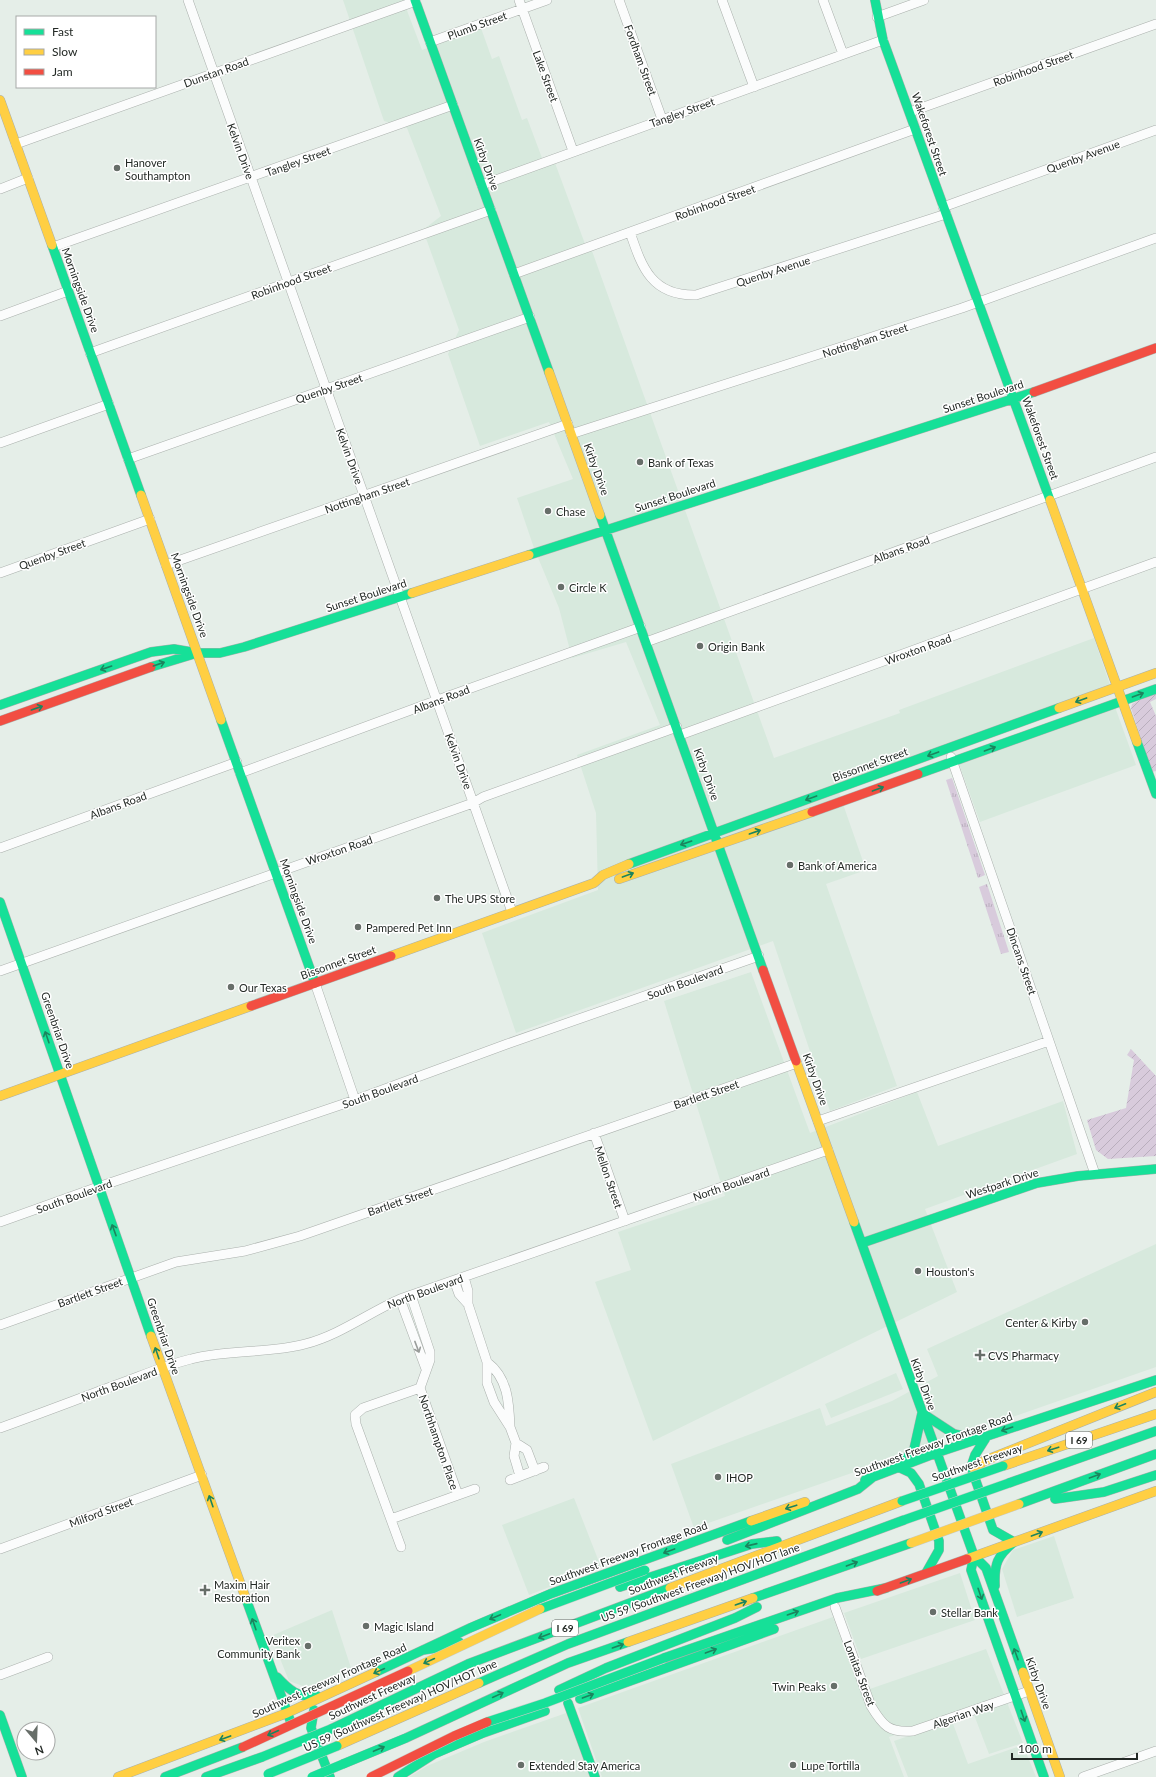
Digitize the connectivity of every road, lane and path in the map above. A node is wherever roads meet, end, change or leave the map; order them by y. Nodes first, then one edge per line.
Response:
1 (188, 0) edge
2 (547, 0) edge
3 (619, 0) edge
4 (722, 0) edge
5 (823, 0) edge
6 (875, 0) edge
7 (924, 0) edge
8 (416, 1) edge
9 (520, 4) edge
10 (877, 17) junction
11 (1156, 24) edge
12 (883, 40) junction
13 (430, 42) junction
14 (843, 54) junction
15 (214, 73) junction
16 (754, 87) junction
17 (0, 100) edge
18 (453, 106) junction
19 (910, 112) junction
20 (662, 119) junction
21 (916, 129) junction
22 (1156, 130) edge
23 (16, 144) junction
24 (573, 152) junction
25 (251, 177) junction
26 (28, 178) junction
27 (482, 185) junction
28 (0, 189) edge
29 (491, 210) junction
30 (944, 211) junction
31 (630, 232) junction
32 (1156, 238) edge
33 (53, 247) junction
34 (514, 274) junction
35 (288, 282) junction
36 (68, 291) junction
37 (978, 303) junction
38 (0, 316) edge
39 (530, 317) junction
40 (1156, 348) edge
41 (90, 353) junction
42 (326, 389) junction
43 (1014, 399) junction
44 (109, 404) junction
45 (568, 424) junction
46 (572, 434) junction
47 (0, 443) edge
48 (1156, 457) edge
49 (128, 459) junction
50 (364, 496) junction
51 (1049, 496) junction
52 (150, 518) junction
53 (606, 530) junction
54 (1156, 562) edge
55 (166, 565) junction
56 (0, 573) edge
57 (1083, 589) junction
58 (400, 597) junction
59 (641, 627) junction
60 (646, 642) junction
61 (198, 653) junction
62 (1156, 673) edge
63 (1118, 686) junction
64 (1156, 688) edge
65 (437, 700) junction
66 (1123, 701) junction
67 (0, 705) edge
68 (0, 721) edge
69 (678, 731) junction
70 (948, 748) junction
71 (237, 762) junction
72 (953, 762) junction
73 (240, 772) junction
74 (842, 787) junction
75 (1156, 794) edge
76 (846, 800) junction
77 (473, 803) junction
78 (715, 834) junction
79 (718, 844) junction
80 (0, 848) edge
81 (276, 872) junction
82 (594, 883) junction
83 (0, 902) edge
84 (512, 912) junction
85 (759, 956) junction
86 (22, 963) junction
87 (0, 971) edge
88 (315, 983) junction
89 (1049, 1041) junction
90 (797, 1063) junction
91 (60, 1074) junction
92 (0, 1096) edge
93 (355, 1100) junction
94 (818, 1121) junction
95 (594, 1133) junction
96 (828, 1150) junction
97 (1156, 1169) edge
98 (1095, 1174) junction
99 (98, 1186) junction
100 (625, 1220) junction
101 (0, 1222) edge
102 (862, 1243) junction
103 (130, 1277) junction
104 (464, 1277) junction
105 (454, 1280) junction
106 (411, 1295) junction
107 (400, 1299) junction
108 (468, 1304) junction
109 (0, 1325) edge
110 (423, 1329) junction
111 (412, 1333) junction
112 (487, 1362) junction
113 (162, 1368) junction
114 (426, 1369) junction
115 (1156, 1380) edge
116 (420, 1388) junction
117 (1156, 1392) edge
118 (922, 1413) junction
119 (1156, 1414) edge
120 (510, 1427) junction
121 (0, 1428) edge
122 (1156, 1431) edge
123 (983, 1437) junction
124 (516, 1443) junction
125 (936, 1453) junction
126 (1156, 1454) edge
127 (898, 1467) junction
128 (1156, 1475) edge
129 (202, 1476) junction
130 (520, 1476) junction
131 (873, 1477) junction
132 (510, 1480) dead end
133 (959, 1481) junction
134 (475, 1489) dead end
135 (1156, 1491) edge
136 (458, 1496) junction
137 (1019, 1504) junction
138 (391, 1520) junction
139 (803, 1538) junction
140 (1014, 1542) junction
141 (718, 1544) dead end
142 (401, 1547) dead end
143 (0, 1549) edge
144 (974, 1556) junction
145 (679, 1558) dead end
146 (926, 1573) junction
147 (816, 1577) junction
148 (886, 1588) junction
149 (996, 1598) junction
150 (835, 1607) junction
151 (424, 1650) junction
152 (48, 1657) dead end
153 (271, 1671) junction
154 (0, 1674) edge
155 (1029, 1691) junction
156 (329, 1694) junction
157 (1016, 1696) junction
158 (568, 1703) junction
159 (287, 1713) junction
160 (0, 1715) edge
161 (896, 1730) joint
162 (1156, 1751) edge
163 (434, 1754) junction
164 (265, 1776) edge
165 (22, 1777) edge
166 (118, 1777) edge
167 (165, 1777) edge
168 (206, 1777) edge
169 (308, 1777) edge
170 (312, 1777) edge
171 (330, 1777) edge
172 (371, 1777) edge
173 (398, 1777) edge
174 (595, 1777) edge
175 (1044, 1777) edge
176 (1060, 1777) edge
177 (1083, 1777) edge

1 - 15 street, Kelvin Drive
2 - 9 street, Plumb Street
3 - 20 street, Fordham Street
4 - 16 street
5 - 14 street
6 - 10 main road, Wakeforest Street
7 - 10 street
8 - 13 main road, Kirby Drive
8 - 15 street, Dunstan Road
9 - 13 street, Plumb Street
9 - 24 street, Lake Street
10 - 12 main road, Wakeforest Street
11 - 19 street, Robinhood Street
12 - 14 street, Tangley Street
12 - 19 main road, Wakeforest Street
13 - 18 main road, Kirby Drive
14 - 16 street, Tangley Street
15 - 23 street, Dunstan Road
15 - 25 street, Kelvin Drive
16 - 20 street, Tangley Street
17 - 23 main road, Morningside Drive
18 - 25 street, Tangley Street
18 - 27 main road, Kirby Drive
19 - 21 main road, Wakeforest Street
20 - 24 street, Tangley Street
21 - 30 main road, Wakeforest Street
21 - 31 street, Robinhood Street
22 - 30 street, Quenby Avenue
23 - 26 main road, Morningside Drive
24 - 27 street, Tangley Street
25 - 33 street, Tangley Street
25 - 35 street, Kelvin Drive
26 - 28 street
26 - 33 main road, Morningside Drive
27 - 29 main road, Kirby Drive
29 - 34 main road, Kirby Drive
29 - 35 street, Robinhood Street
30 - 31 street, Quenby Avenue
30 - 37 main road, Wakeforest Street
31 - 34 street, Robinhood Street
32 - 37 street, Nottingham Street
33 - 36 main road, Morningside Drive
34 - 39 main road, Kirby Drive
35 - 41 street, Robinhood Street
35 - 42 street, Kelvin Drive
36 - 38 street
36 - 41 main road, Morningside Drive
37 - 43 main road, Wakeforest Street
37 - 46 street, Nottingham Street
39 - 42 street, Quenby Street
39 - 45 main road, Kirby Drive
40 - 43 main road, Sunset Boulevard
41 - 44 main road, Morningside Drive
42 - 49 street, Quenby Street
42 - 50 street, Kelvin Drive
43 - 51 main road, Wakeforest Street
43 - 53 main road, Sunset Boulevard
44 - 47 street
44 - 49 main road, Morningside Drive
45 - 46 main road, Kirby Drive
45 - 50 street, Nottingham Street
46 - 53 main road, Kirby Drive
48 - 51 street, Albans Road
49 - 52 main road, Morningside Drive
50 - 55 street, Nottingham Street
50 - 58 street, Kelvin Drive
51 - 57 main road, Wakeforest Street
51 - 60 street, Albans Road
52 - 55 main road, Morningside Drive
52 - 56 street, Quenby Street
53 - 58 main road, Sunset Boulevard
53 - 59 main road, Kirby Drive
54 - 57 street, Wroxton Road
55 - 61 main road, Morningside Drive
57 - 63 main road, Wakeforest Street
57 - 69 street, Wroxton Road
58 - 61 main road, Sunset Boulevard
58 - 65 street, Kelvin Drive
59 - 60 main road, Kirby Drive
59 - 65 street, Albans Road
60 - 69 main road, Kirby Drive
61 -> 67 main road, Sunset Boulevard
68 -> 61 main road, Sunset Boulevard
61 - 71 main road, Morningside Drive
62 - 63 main road, Bissonnet Street
63 - 66 main road, Wakeforest Street
63 -> 70 main road, Bissonnet Street
66 -> 64 main road, Bissonnet Street
65 - 73 street, Albans Road
65 - 77 street, Kelvin Drive
72 -> 66 main road, Bissonnet Street
66 - 75 main road, Wakeforest Street
69 - 77 street, Wroxton Road
69 - 78 main road, Kirby Drive
70 - 72 street, Dincans Street
70 -> 74 main road, Bissonnet Street
71 - 73 main road, Morningside Drive
71 - 80 street, Albans Road
76 -> 72 main road, Bissonnet Street
72 - 89 street, Dincans Street
73 - 81 main road, Morningside Drive
74 - 76 main road
74 -> 78 main road, Bissonnet Street
79 -> 76 main road, Bissonnet Street
77 - 81 street, Wroxton Road
77 - 84 street, Kelvin Drive
78 - 79 main road, Kirby Drive
78 -> 82 main road, Bissonnet Street
82 -> 79 main road, Bissonnet Street
79 - 85 main road, Kirby Drive
81 - 86 street, Wroxton Road
81 - 88 main road, Morningside Drive
82 - 84 main road, Bissonnet Street
83 - 86 main road, Greenbriar Drive
84 - 88 main road, Bissonnet Street
85 - 90 main road, Kirby Drive
85 - 93 street, South Boulevard
86 - 87 street, Wroxton Road
91 -> 86 main road, Greenbriar Drive
88 - 91 main road, Bissonnet Street
88 - 93 street, Morningside Drive
89 - 94 street
89 - 98 street, Dincans Street
90 - 94 main road, Kirby Drive
90 - 95 street, Bartlett Street
91 - 92 main road, Bissonnet Street
91 - 99 main road, Greenbriar Drive
93 - 99 street, South Boulevard
94 - 96 main road, Kirby Drive
95 - 100 street, Mellon Street
95 - 103 street, Bartlett Street
96 - 100 street, North Boulevard
96 - 102 main road, Kirby Drive
97 - 98 main road, Westpark Drive
98 - 102 main road, Westpark Drive
99 - 101 street, South Boulevard
103 -> 99 main road, Greenbriar Drive
100 - 104 street, North Boulevard
102 - 118 main road, Kirby Drive
103 - 109 street, Bartlett Street
113 -> 103 main road, Greenbriar Drive
104 - 105 street, North Boulevard
104 - 108 street
105 - 106 street, North Boulevard
105 - 108 street
106 - 107 street, North Boulevard
106 - 110 street, Northhampton Place
107 - 111 street
107 - 113 street, North Boulevard
108 - 112 street
110 - 111 street
110 - 114 street, Northhampton Place
111 -> 114 street
112 - 120 street
112 - 120 street
113 - 121 street, North Boulevard
113 - 129 main road, Greenbriar Drive
114 - 116 street, Northhampton Place
115 -> 123 main road, Southwest Freeway Frontage Road
116 - 136 street, Northhampton Place
116 - 138 street, Northhampton Place
117 -> 133 main road
118 - 123 main road
118 - 125 main road, Kirby Drive
118 - 127 main road
119 -> 133 main road, Southwest Freeway / I 69, bridge
120 - 124 street
122 - 164 main road, US 59 (Southwest Freeway) HOV/HOT lane, bridge
123 - 125 main road, Southwest Freeway Frontage Road
123 - 140 main road
124 - 130 street
124 - 130 street
125 - 127 main road, Southwest Freeway Frontage Road
125 - 144 main road, Kirby Drive
137 -> 126 main road
127 - 131 main road, Southwest Freeway Frontage Road
127 - 146 main road
128 - 137 main road
129 - 143 street, Milford Street
153 -> 129 main road, Greenbriar Drive
130 - 132 street
131 - 141 main road
131 -> 151 main road, Southwest Freeway Frontage Road
133 - 139 main road, Southwest Freeway / I 69, bridge
134 - 136 street, Northhampton Place
140 -> 135 main road
136 - 138 street, Northhampton Place
147 -> 137 main road, bridge
138 - 142 street, Northhampton Place
139 -> 151 main road
139 -> 168 main road, Southwest Freeway / I 69, bridge
140 - 144 main road
140 - 149 main road
144 - 146 main road
144 - 149 main road, Kirby Drive
144 -> 157 main road, Kirby Drive
145 -> 167 main road, bridge
148 -> 146 main road
147 - 163 main road
170 -> 147 main road, bridge
148 - 150 main road
172 -> 148 main road, bridge
155 -> 149 main road, Kirby Drive
158 -> 150 main road
150 - 161 street, Lomitas Street
151 -> 156 main road, Southwest Freeway Frontage Road
152 - 154 street
153 - 156 main road
153 - 159 main road, Greenbriar Drive
155 - 157 street, Algerian Way
155 - 176 main road, Kirby Drive
156 - 159 main road, Southwest Freeway Frontage Road
156 - 171 main road
157 - 161 street, Algerian Way
157 -> 175 main road, Kirby Drive
158 - 163 main road
158 - 174 main road
159 -> 166 main road, Southwest Freeway Frontage Road
159 - 169 main road, Greenbriar Drive
160 - 165 main road
162 - 177 street
163 - 173 main road

